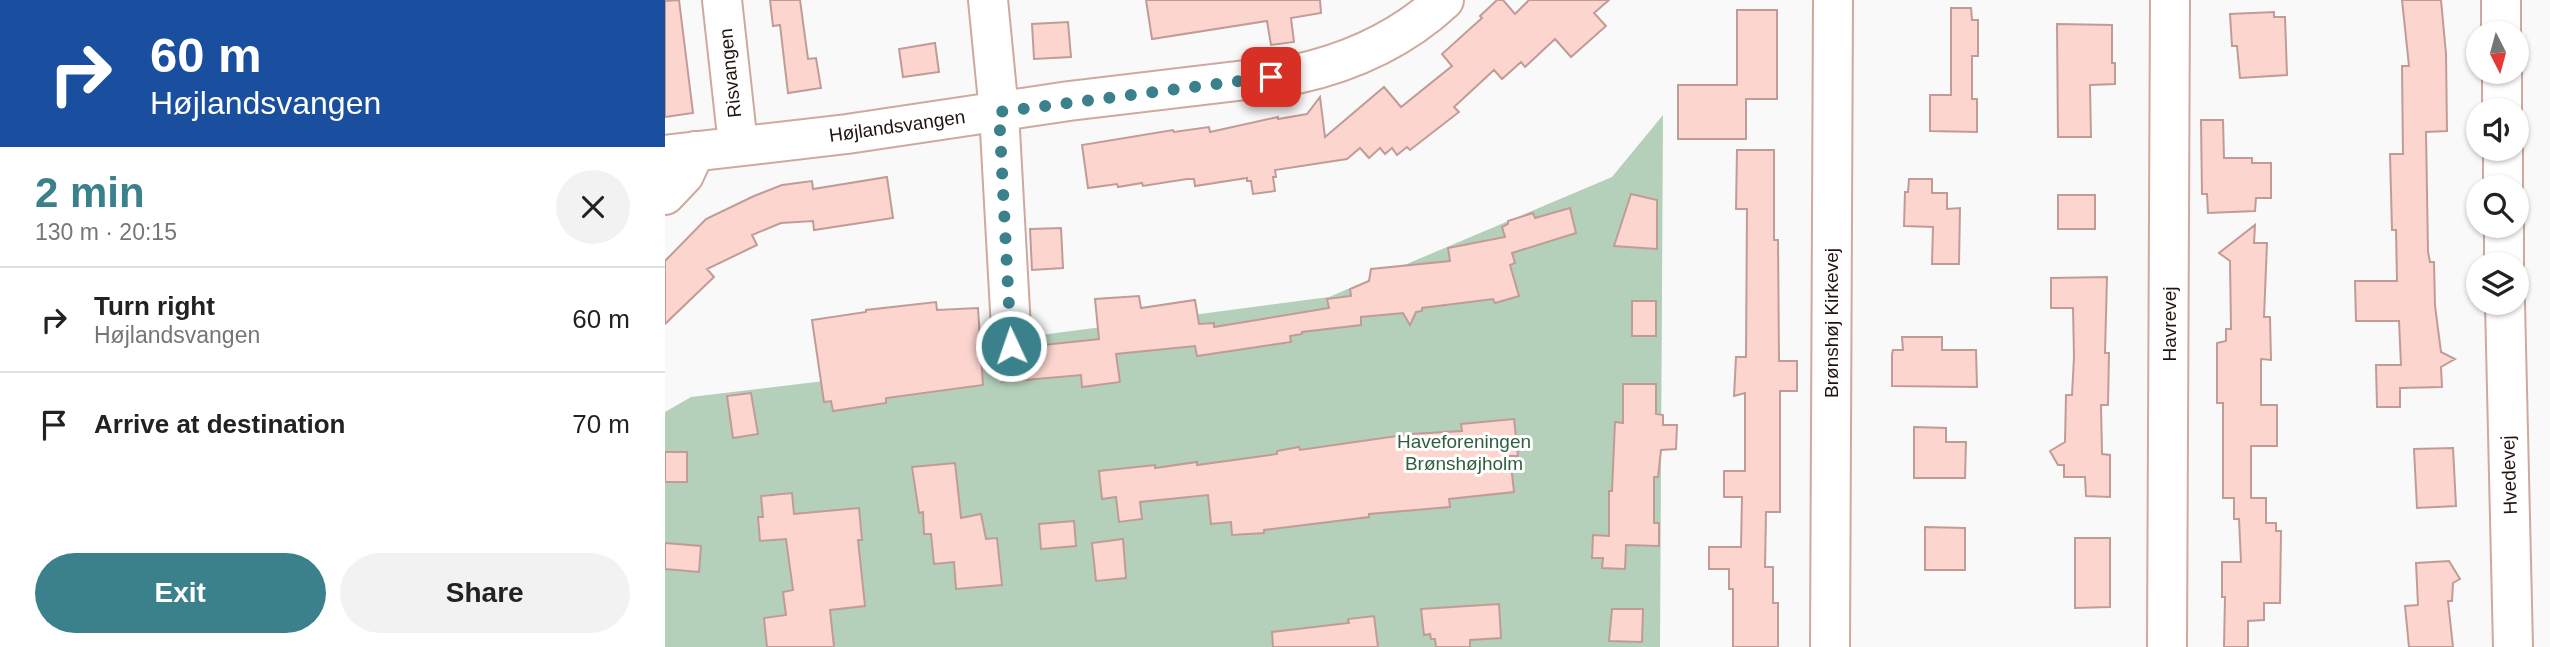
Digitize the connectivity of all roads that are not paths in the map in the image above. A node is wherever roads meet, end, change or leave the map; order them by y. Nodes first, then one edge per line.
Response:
1 (722, 0) edge
2 (988, 0) edge
3 (1444, 0) edge
4 (1833, 0) edge
5 (2170, 0) edge
6 (2501, 0) edge
7 (2501, 21) edge
8 (999, 112) junction
9 (738, 145) junction
10 (680, 153) edge
11 (665, 195) edge
12 (2505, 315) edge
13 (1011, 346) dead end
14 (1830, 647) edge
15 (2167, 647) edge
16 (2513, 647) edge

1 - 9 street, Risvangen
2 - 8 street
3 - 8 street, Højlandsvangen
4 - 14 street, Brønshøj Kirkevej
5 - 15 street, Havrevej
6 - 7 street
8 - 9 street, Højlandsvangen
8 - 13 street
9 - 10 street, Højlandsvangen
10 - 11 street
12 - 16 street, Hvedevej

